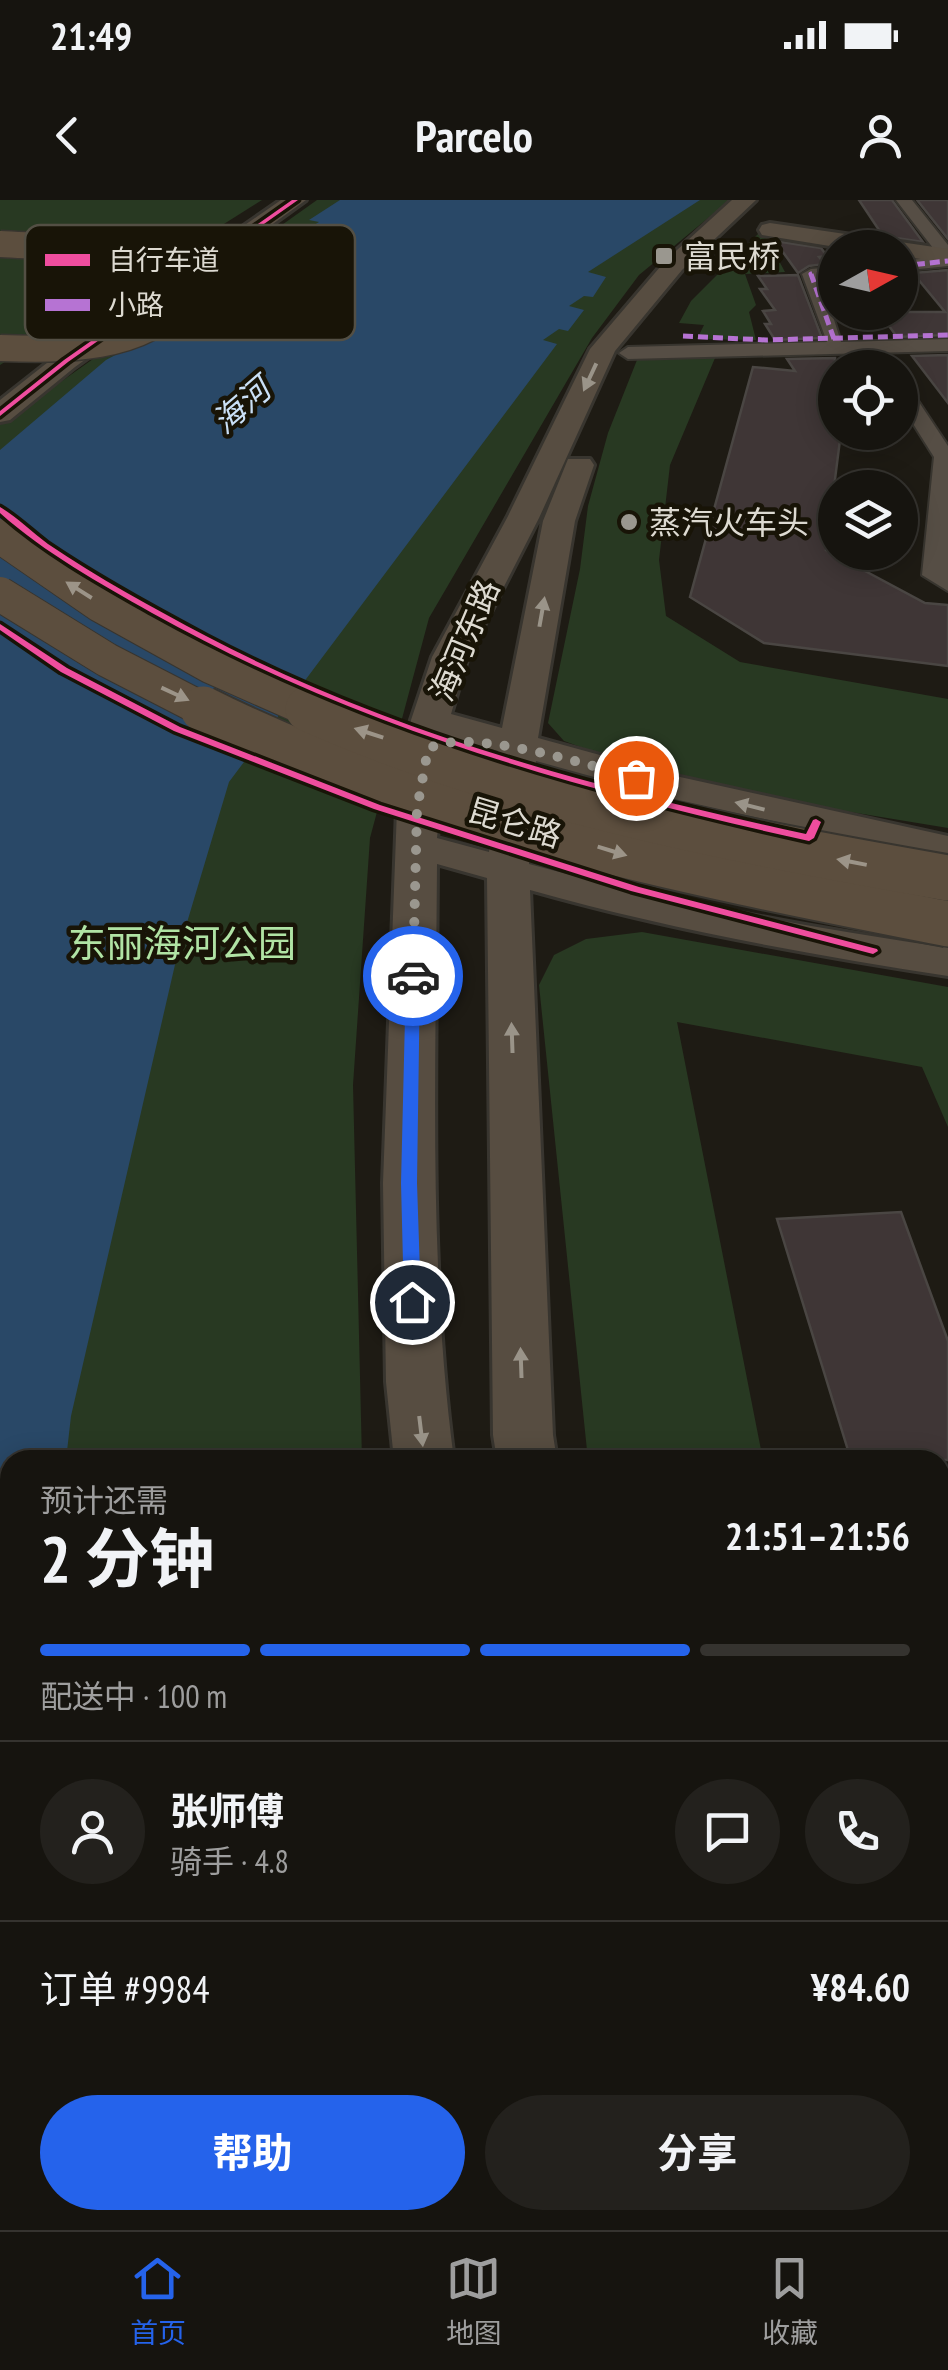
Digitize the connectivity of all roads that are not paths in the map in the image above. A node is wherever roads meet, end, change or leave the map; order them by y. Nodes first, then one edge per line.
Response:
1 (276, 200) edge
2 (295, 200) edge
3 (746, 200) edge
4 (904, 200) edge
5 (770, 215) edge
6 (238, 225) edge
7 (259, 225) edge
8 (825, 230) edge
9 (0, 244) edge
10 (25, 247) edge
11 (918, 252) edge
12 (948, 258) edge
13 (918, 263) edge
14 (818, 273) edge
15 (818, 293) edge
16 (831, 330) edge
17 (948, 335) edge
18 (683, 336) dead end
19 (834, 338) junction
20 (62, 340) edge
21 (96, 340) edge
22 (113, 340) edge
23 (948, 344) edge
24 (872, 347) junction
25 (874, 350) edge
26 (628, 353) junction
27 (4, 360) edge
28 (0, 414) edge
29 (918, 416) edge
30 (0, 536) edge
31 (948, 584) edge
32 (0, 594) edge
33 (428, 737) junction
34 (530, 740) junction
35 (416, 827) junction
36 (948, 848) edge
37 (518, 874) junction
38 (948, 878) edge
39 (637, 907) junction
40 (948, 924) edge
41 (510, 953) junction
42 (948, 962) edge
43 (423, 1450) edge
44 (527, 1450) edge

1 - 6 main road
2 - 7 main road
3 -> 33 main road, 海河东路
4 - 12 street
5 - 8 main road
5 - 26 main road, 海河东路
9 - 10 highway, bridge
11 - 12 main road
12 - 13 street
14 - 15 street
16 - 19 street
17 - 19 street
18 - 19 street
20 - 27 main road
21 - 28 main road
22 - 27 highway, bridge
23 - 24 street
24 - 25 street
24 - 26 street
34 -> 26 main road, 海河东路
29 - 31 street
38 -> 30 highway, 昆仑路, bridge
32 -> 40 highway, 昆仑路, bridge
33 - 34 main road
33 - 35 main road, 海河东路
36 -> 34 main road
34 - 37 main road, 海河东路
35 - 37 main road
35 -> 43 main road, 海河东路
37 - 39 main road
37 - 41 main road, 海河东路
39 - 41 main road
39 - 42 main road
44 -> 41 main road, 海河东路

